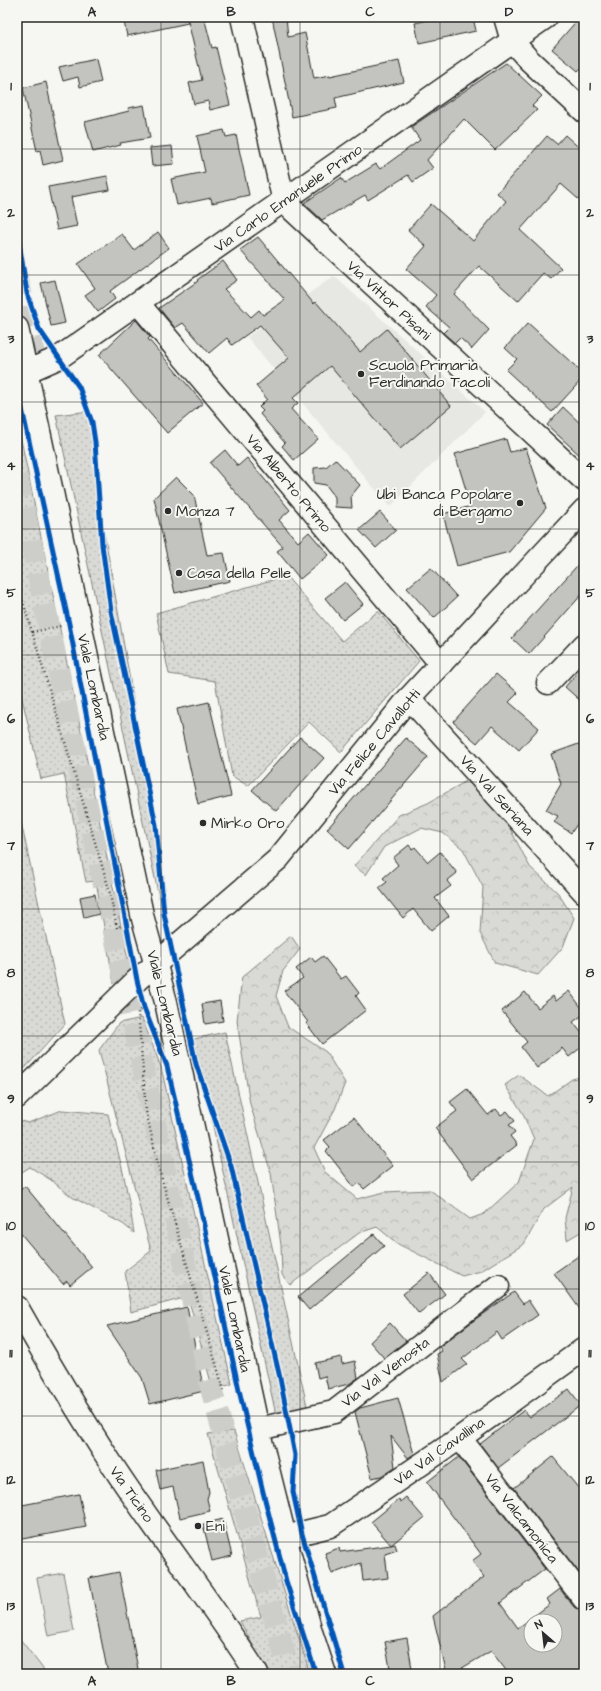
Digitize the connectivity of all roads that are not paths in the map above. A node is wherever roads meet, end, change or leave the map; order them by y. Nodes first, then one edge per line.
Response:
1 (242, 17) edge
2 (505, 17) edge
3 (546, 17) edge
4 (512, 41) junction
5 (584, 111) edge
6 (284, 202) junction
7 (138, 303) junction
8 (17, 328) edge
9 (26, 372) junction
10 (584, 480) edge
11 (584, 510) edge
12 (584, 645) edge
13 (441, 664) junction
14 (548, 683) dead end
15 (409, 698) junction
16 (584, 892) edge
17 (156, 964) junction
18 (17, 1097) edge
19 (498, 1286) dead end
20 (17, 1307) edge
21 (584, 1349) edge
22 (258, 1429) junction
23 (460, 1438) junction
24 (285, 1537) junction
25 (584, 1599) edge
26 (256, 1674) edge
27 (325, 1674) edge

1 - 6 street
2 - 4 street
3 - 4 street, Via Carlo Emanuele Primo
4 - 5 street
4 - 6 street, Via Carlo Emanuele Primo
6 - 7 street, Via Carlo Emanuele Primo
6 - 10 street, Via Vittor Pisani
7 - 9 street, Via Carlo Emanuele Primo
7 - 13 street, Via Alberto Primo
8 - 9 street, Viale Lombardia
9 - 17 street, Viale Lombardia
11 - 13 street, Via Felice Cavallotti
12 - 14 street
13 - 15 street, Via Felice Cavallotti
15 - 16 street, Via Val Seriana
15 - 17 street, Via Felice Cavallotti
17 - 18 street, Via Felice Cavallotti
17 - 22 street, Viale Lombardia
19 - 22 street, Via Val Venosta
20 - 26 street, Via Ticino
21 - 23 street, Via Val Cavallina
22 - 24 street, Viale Lombardia
23 - 24 street, Via Val Cavallina
23 - 25 street, Via Valcamonica
24 - 27 street, Viale Lombardia

